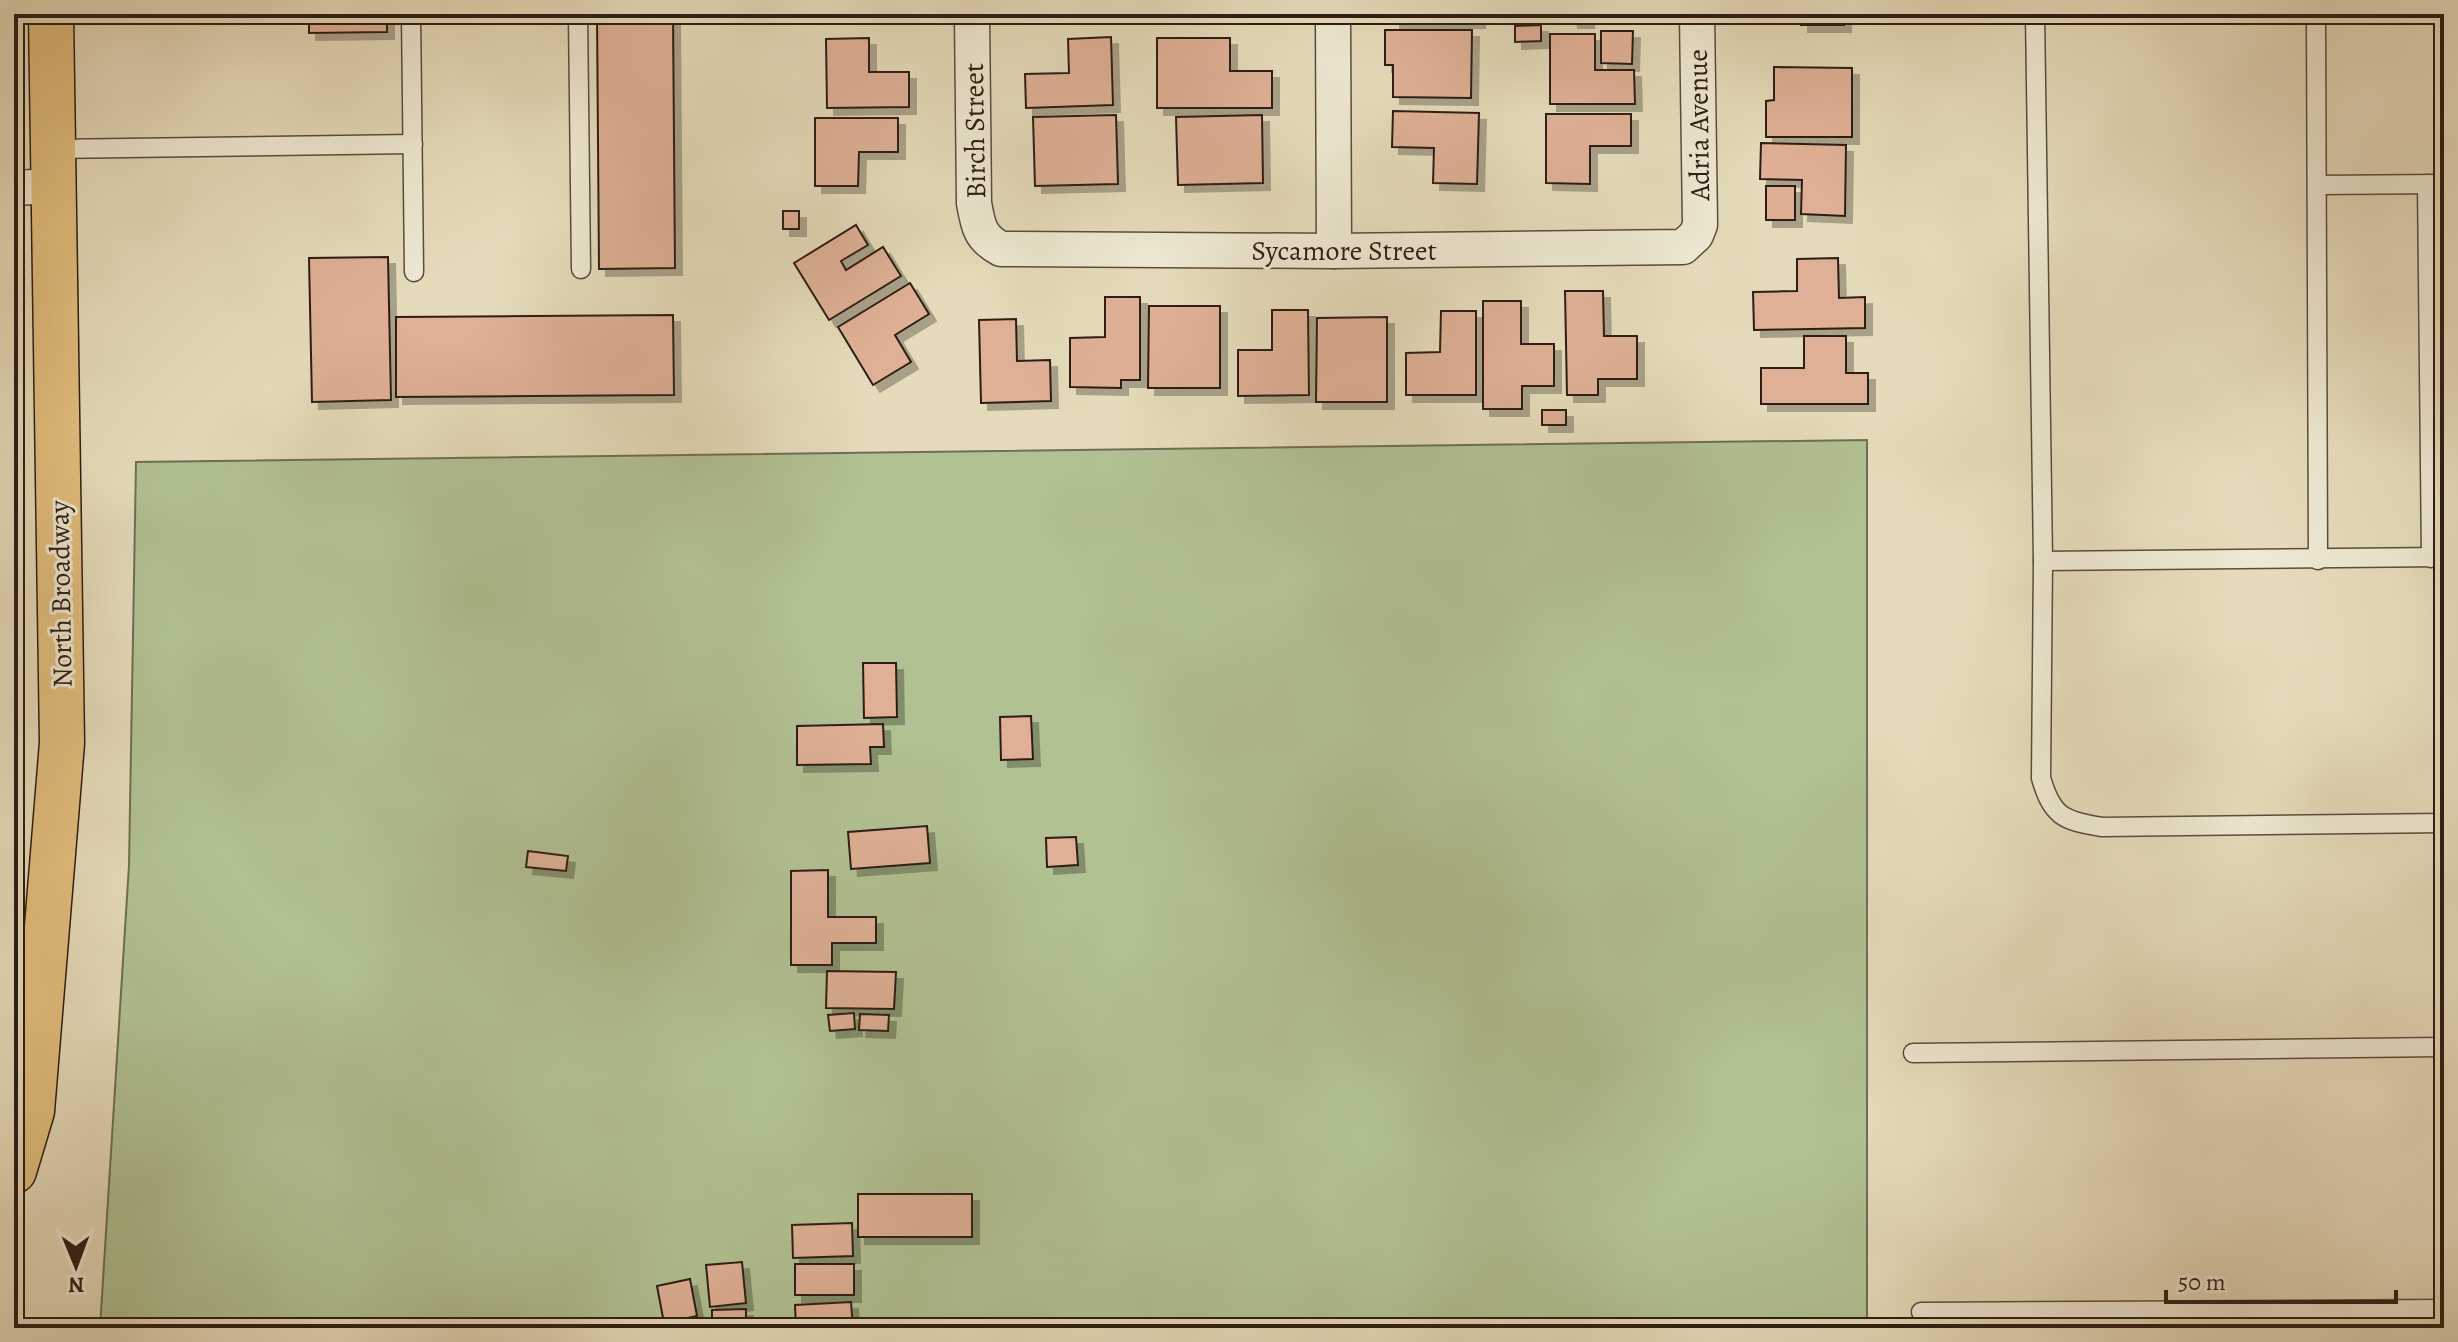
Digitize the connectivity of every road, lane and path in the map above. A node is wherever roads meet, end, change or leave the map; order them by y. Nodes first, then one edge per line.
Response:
1 (51, 14) edge
2 (411, 14) edge
3 (578, 14) edge
4 (972, 14) edge
5 (1333, 14) edge
6 (1697, 14) edge
7 (2035, 14) edge
8 (2316, 14) edge
9 (413, 144) junction
10 (40, 174) edge
11 (2435, 184) edge
12 (2317, 185) junction
13 (1696, 235) joint
14 (989, 243) joint
15 (1334, 251) junction
16 (581, 269) dead end
17 (414, 272) dead end
18 (2437, 558) edge
19 (2318, 560) junction
20 (2043, 561) junction
21 (2444, 823) edge
22 (2444, 1047) edge
23 (1913, 1053) dead end
24 (14, 1171) edge
25 (2444, 1309) edge
26 (1921, 1312) dead end
27 (2297, 1319) edge
28 (2036, 1320) edge

1 - 10 main road, North Broadway
2 - 9 lane
3 - 16 lane
4 - 14 street, Birch Street
5 - 15 street
6 - 13 street, Adria Avenue
7 - 20 lane
8 - 12 lane
9 - 10 lane
9 - 17 lane
10 - 24 main road, North Broadway
11 - 12 lane
11 - 18 lane
12 - 19 lane
13 - 15 street, Sycamore Street
14 - 15 street, Sycamore Street
18 - 19 lane
19 - 20 lane
20 - 21 lane
22 - 23 lane
25 - 27 lane
26 - 28 lane
27 - 28 lane

